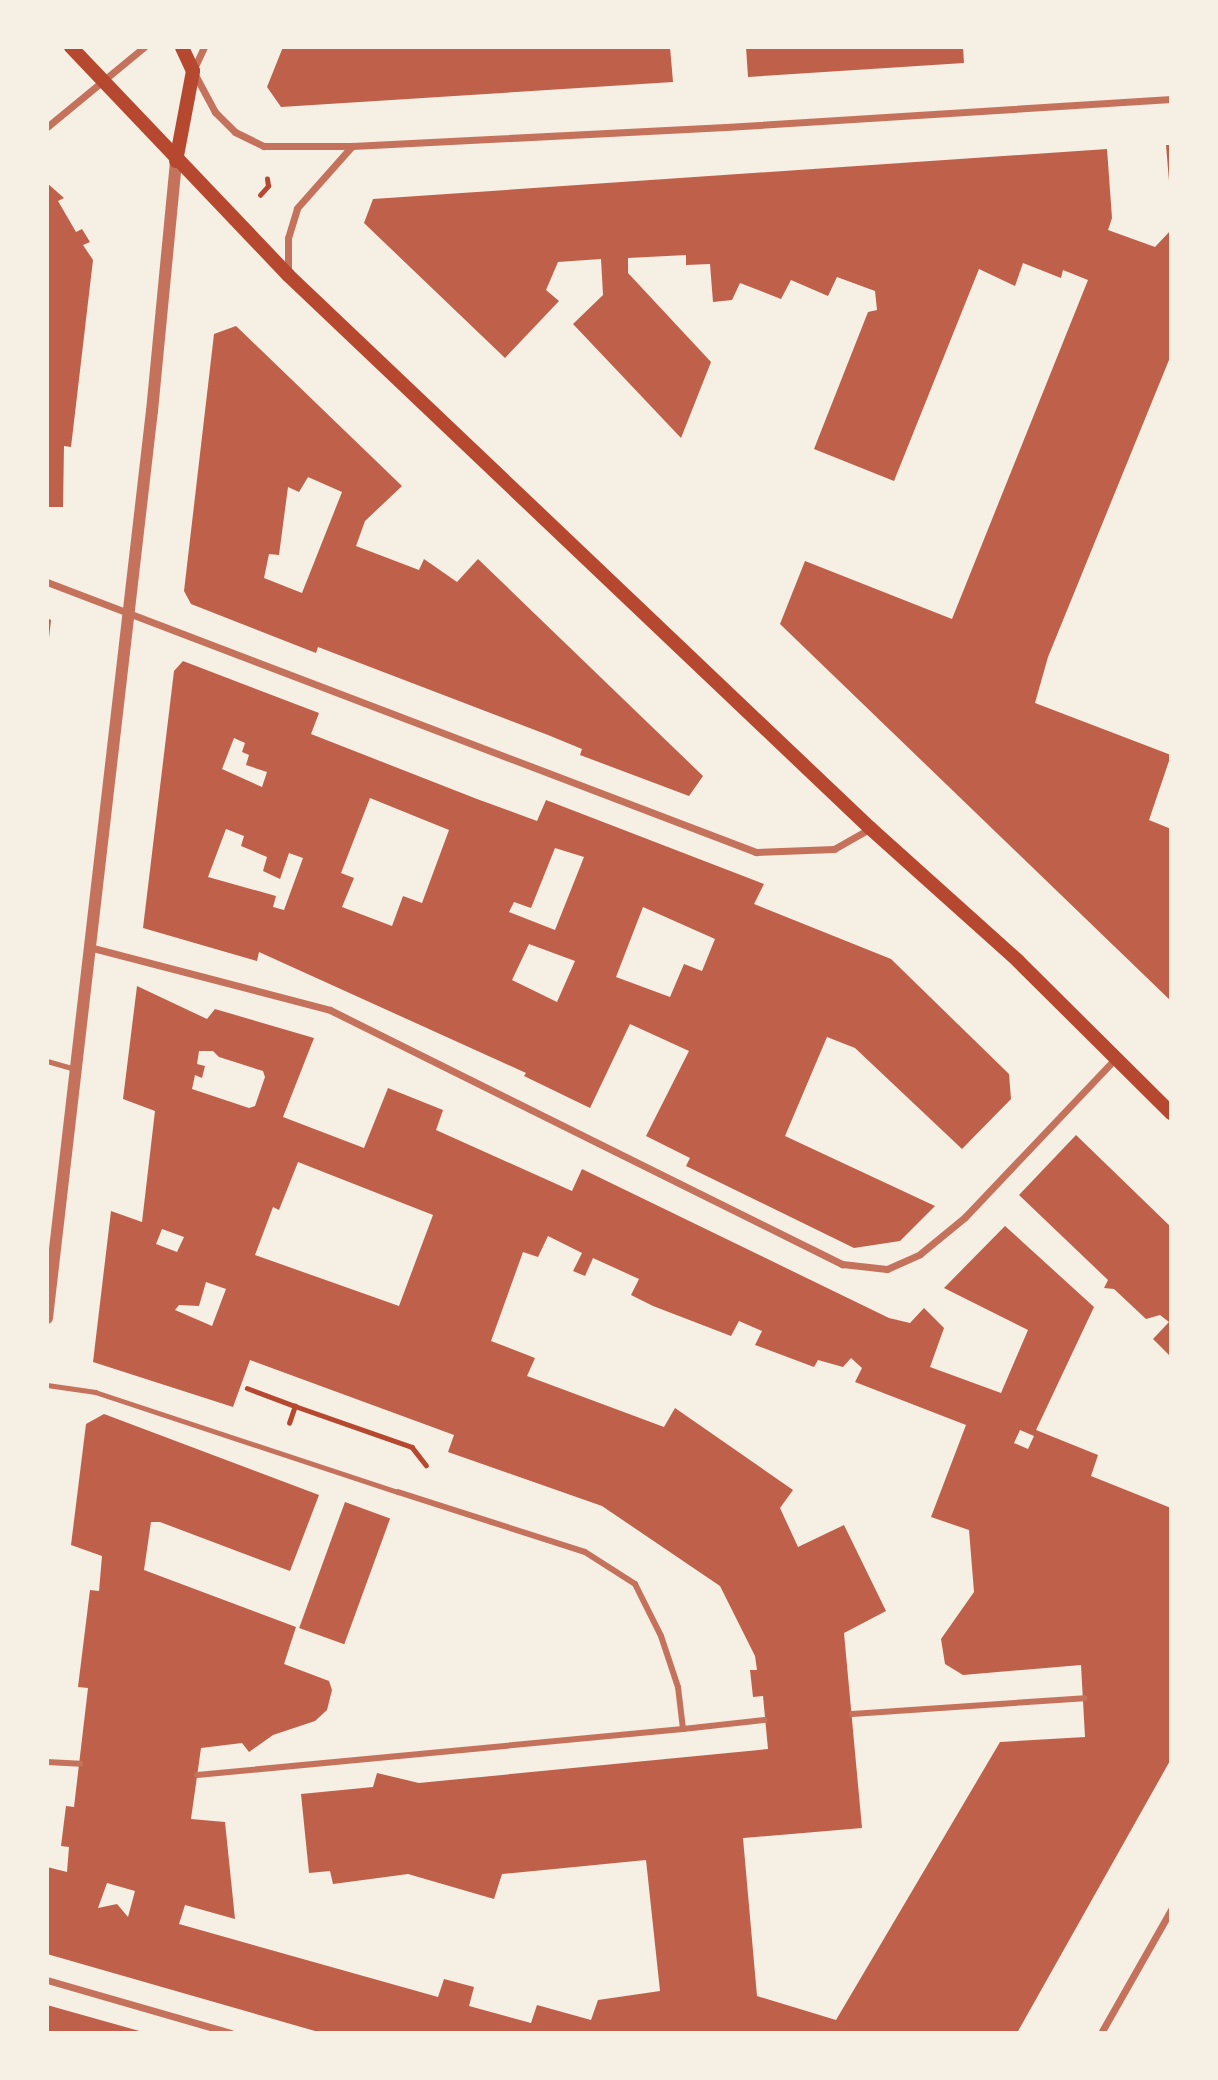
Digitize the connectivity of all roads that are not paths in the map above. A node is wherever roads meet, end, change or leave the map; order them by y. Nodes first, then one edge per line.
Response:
1 (71, 47) edge
2 (144, 47) edge
3 (182, 47) edge
4 (204, 47) edge
5 (193, 71) junction
6 (101, 82) junction
7 (1171, 99) edge
8 (47, 127) edge
9 (352, 146) junction
10 (176, 161) junction
11 (288, 275) junction
12 (47, 582) edge
13 (128, 610) junction
14 (870, 828) junction
15 (89, 947) junction
16 (1116, 1058) junction
17 (47, 1061) edge
18 (75, 1069) junction
19 (1171, 1112) edge
20 (47, 1318) edge
21 (47, 1385) edge
22 (398, 1492) joint
23 (1084, 1698) dead end
24 (852, 1714) dead end
25 (765, 1720) dead end
26 (683, 1729) junction
27 (47, 1762) edge
28 (80, 1764) dead end
29 (197, 1775) dead end
30 (1171, 1910) edge
31 (47, 1980) edge
32 (231, 2033) edge
33 (1101, 2033) edge

1 - 6 main road
2 - 6 street
3 - 5 main road
4 - 5 street
5 - 9 street
5 - 10 main road
6 - 8 street
6 - 10 main road
7 - 9 street
9 - 11 street
10 - 11 main road
10 - 13 street
11 - 14 main road
12 - 13 street
13 - 14 street
13 - 15 street
14 - 16 main road
15 - 16 street
15 - 18 street
16 - 19 main road
17 - 18 lane
18 - 20 street
21 - 22 lane
22 - 26 street
23 - 24 street
25 - 26 street
26 - 29 street
27 - 28 street
30 - 33 street
31 - 32 street

